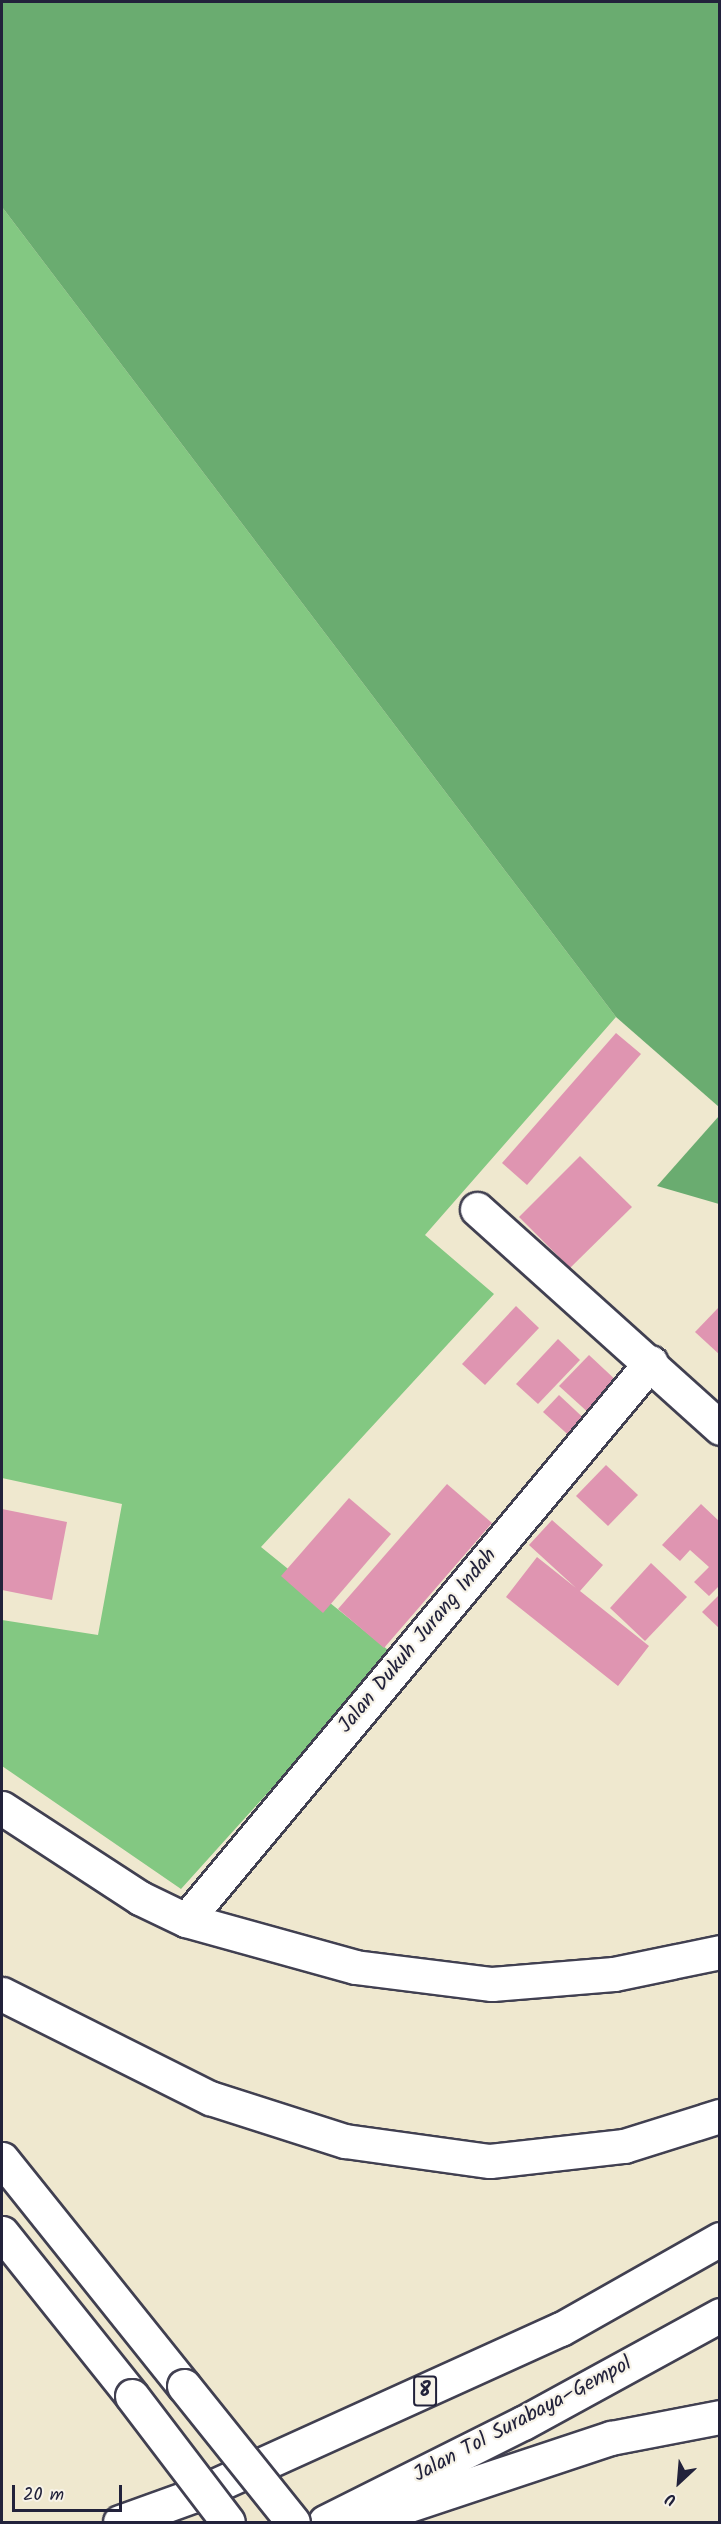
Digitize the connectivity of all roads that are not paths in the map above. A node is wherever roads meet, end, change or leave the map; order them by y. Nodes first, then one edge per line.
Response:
1 (477, 1209) dead end
2 (651, 1362) junction
3 (720, 1428) edge
4 (2, 1808) edge
5 (186, 1920) junction
6 (720, 1952) edge
7 (2, 1994) edge
8 (720, 2116) edge
9 (2, 2159) edge
10 (2, 2233) edge
11 (720, 2239) edge
12 (720, 2315) edge
13 (720, 2417) edge
14 (120, 2523) edge
15 (228, 2523) edge
16 (293, 2523) edge
17 (325, 2523) edge
18 (355, 2523) edge

1 - 2 main road
2 - 3 main road
2 - 5 main road, Jalan Dukuh Jurang Indah
4 - 5 main road
5 - 6 main road
7 - 8 main road
9 - 16 main road, bridge
10 - 15 main road, bridge
11 - 14 main road, 8
12 - 17 main road, Jalan Tol Surabaya–Gempol
13 - 18 main road

